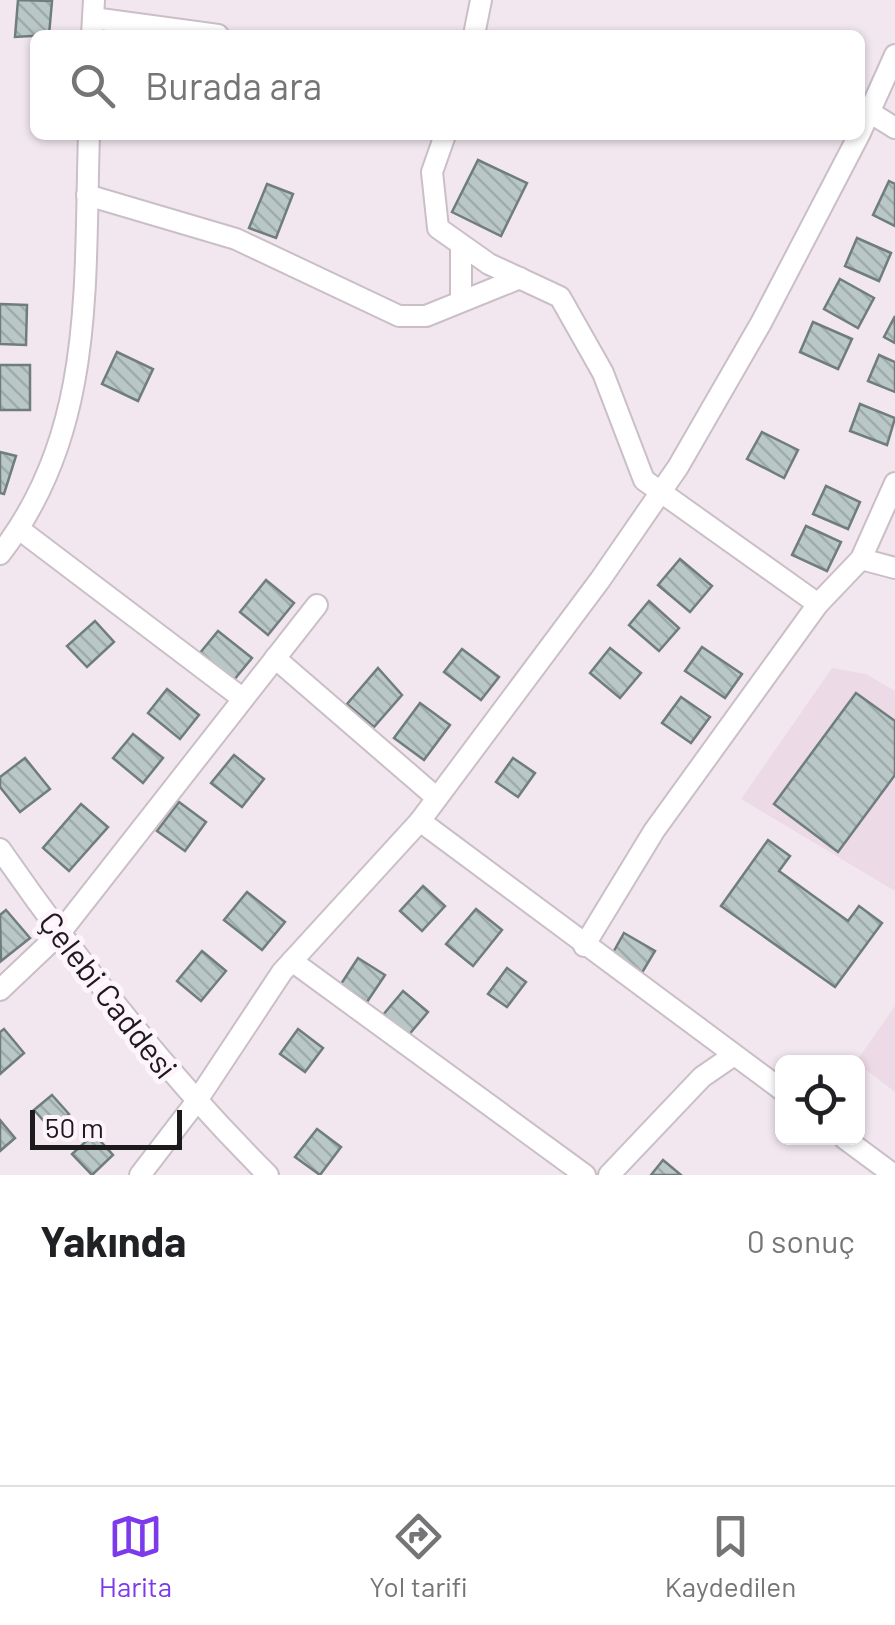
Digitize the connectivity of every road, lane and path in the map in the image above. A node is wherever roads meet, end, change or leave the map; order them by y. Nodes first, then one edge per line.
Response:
1 (481, 0) edge
2 (93, 18) edge
3 (181, 30) edge
4 (475, 30) edge
5 (895, 55) edge
6 (871, 113) junction
7 (865, 124) edge
8 (895, 128) edge
9 (89, 140) edge
10 (443, 140) edge
11 (857, 140) edge
12 (87, 195) junction
13 (461, 247) junction
14 (520, 278) junction
15 (461, 300) junction
16 (895, 484) edge
17 (660, 494) junction
18 (19, 530) junction
19 (0, 554) edge
20 (861, 559) junction
21 (895, 568) edge
22 (818, 604) junction
23 (316, 605) dead end
24 (275, 658) junction
25 (242, 698) junction
26 (437, 798) junction
27 (420, 821) junction
28 (0, 849) edge
29 (59, 934) junction
30 (584, 946) junction
31 (292, 961) junction
32 (0, 990) edge
33 (734, 1055) junction
34 (775, 1085) edge
35 (196, 1102) junction
36 (853, 1145) edge
37 (140, 1175) edge
38 (268, 1175) edge
39 (585, 1175) edge
40 (609, 1175) edge
41 (894, 1175) edge

1 - 4 street
2 - 3 street
5 - 6 street
6 - 7 street
6 - 8 street
9 - 12 street
10 - 13 street
11 - 17 street
12 - 15 street
12 - 18 street
13 - 14 street
13 - 15 street
14 - 15 street
14 - 17 street
16 - 20 street
17 - 22 street
17 - 26 street
18 - 19 street
18 - 25 street
20 - 21 street
20 - 22 street
22 - 30 street
23 - 24 street
24 - 25 street
24 - 26 street
25 - 29 street
26 - 27 street
27 - 30 street
27 - 31 street
28 - 29 street, Çelebi Caddesi
29 - 32 street
29 - 35 street, Çelebi Caddesi
30 - 33 street
31 - 35 street
31 - 39 street
33 - 34 street
33 - 40 street
35 - 37 street
35 - 38 street, Çelebi Caddesi
36 - 41 street

